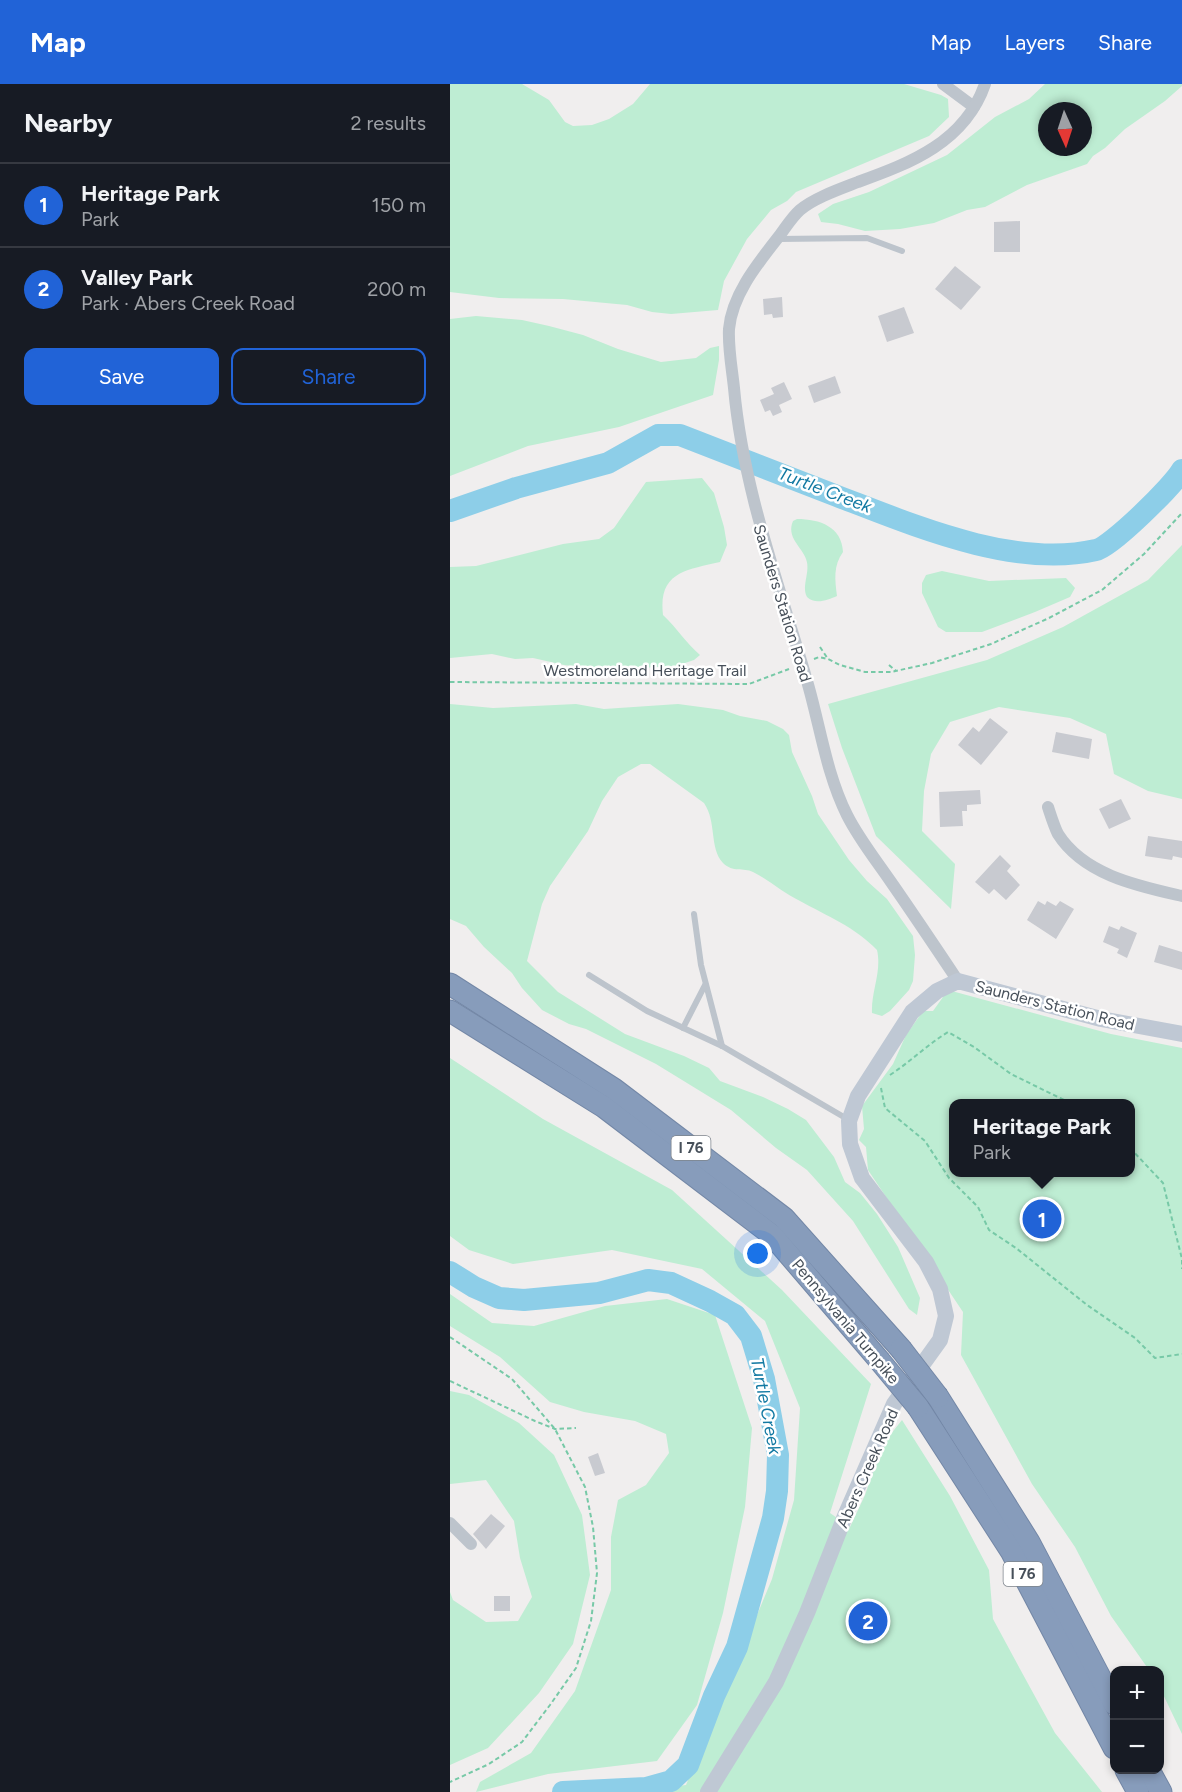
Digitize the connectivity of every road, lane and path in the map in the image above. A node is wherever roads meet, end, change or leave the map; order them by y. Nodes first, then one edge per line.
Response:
1 (943, 84) edge
2 (985, 84) edge
3 (974, 107) junction
4 (777, 239) junction
5 (902, 251) dead end
6 (1182, 513) edge
7 (820, 647) dead end
8 (828, 658) junction
9 (802, 663) junction
10 (896, 671) junction
11 (887, 672) junction
12 (450, 682) edge
13 (1048, 807) dead end
14 (1182, 896) edge
15 (694, 914) dead end
16 (589, 975) dead end
17 (958, 981) junction
18 (450, 984) edge
19 (706, 985) junction
20 (450, 1011) edge
21 (683, 1028) junction
22 (1182, 1034) edge
23 (722, 1046) junction
24 (1062, 1099) edge
25 (849, 1121) junction
26 (1135, 1152) edge
27 (1182, 1269) edge
28 (450, 1337) edge
29 (1182, 1354) edge
30 (450, 1381) edge
31 (576, 1428) dead end
32 (555, 1429) junction
33 (450, 1523) edge
34 (471, 1544) dead end
35 (1110, 1696) edge
36 (1110, 1740) edge
37 (1128, 1774) edge
38 (1151, 1774) edge
39 (450, 1782) edge
40 (708, 1792) edge
41 (1138, 1792) edge
42 (1161, 1792) edge

1 - 3 street
2 - 3 street, Saunders Station Road
3 - 4 street, Saunders Station Road
4 - 5 lane
4 - 9 street, Saunders Station Road
6 - 10 path
7 - 8 path
8 - 9 path, Westmoreland Heritage Trail
8 - 11 path
9 - 12 path, Westmoreland Heritage Trail
9 - 17 street, Saunders Station Road
10 - 11 path
10 - 11 path
13 - 14 street
15 - 19 lane
16 - 21 lane
17 - 22 street, Saunders Station Road
17 - 25 street, Abers Creek Road
18 - 35 highway, Pennsylvania Turnpike / I 76, bridge
19 - 21 lane
19 - 23 lane
20 - 36 highway, Pennsylvania Turnpike / I 76, bridge
21 - 23 lane
23 - 25 lane
24 - 29 path
25 - 40 street, Abers Creek Road
26 - 27 path
28 - 32 path
30 - 32 path
31 - 32 path
32 - 39 path
33 - 34 street
37 - 41 highway
38 - 42 highway

